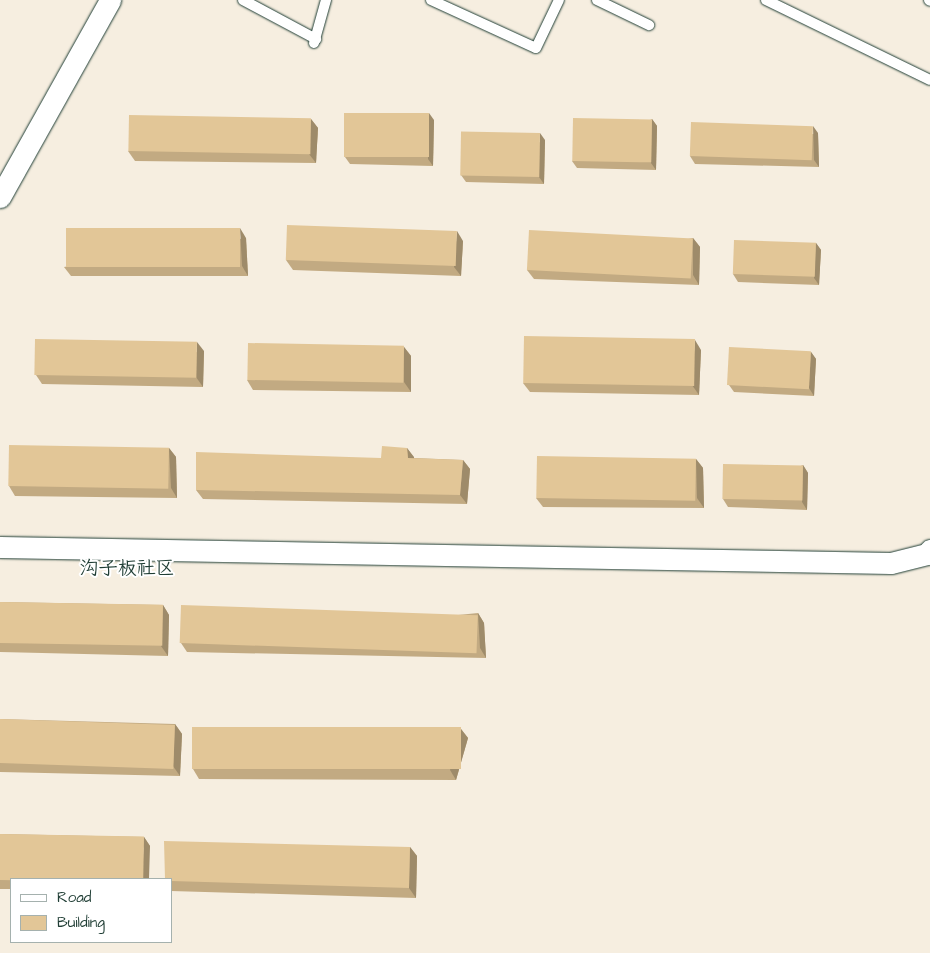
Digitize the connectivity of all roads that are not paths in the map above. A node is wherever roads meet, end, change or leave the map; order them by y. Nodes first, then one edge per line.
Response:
1 (110, 0) edge
2 (243, 0) edge
3 (326, 0) edge
4 (431, 0) edge
5 (559, 0) edge
6 (597, 0) edge
7 (766, 0) edge
8 (648, 25) dead end
9 (930, 80) edge
10 (0, 197) edge
11 (0, 548) edge
12 (930, 550) edge

1 - 10 street
2 - 3 lane
4 - 5 lane
6 - 8 lane
7 - 9 lane
11 - 12 street

